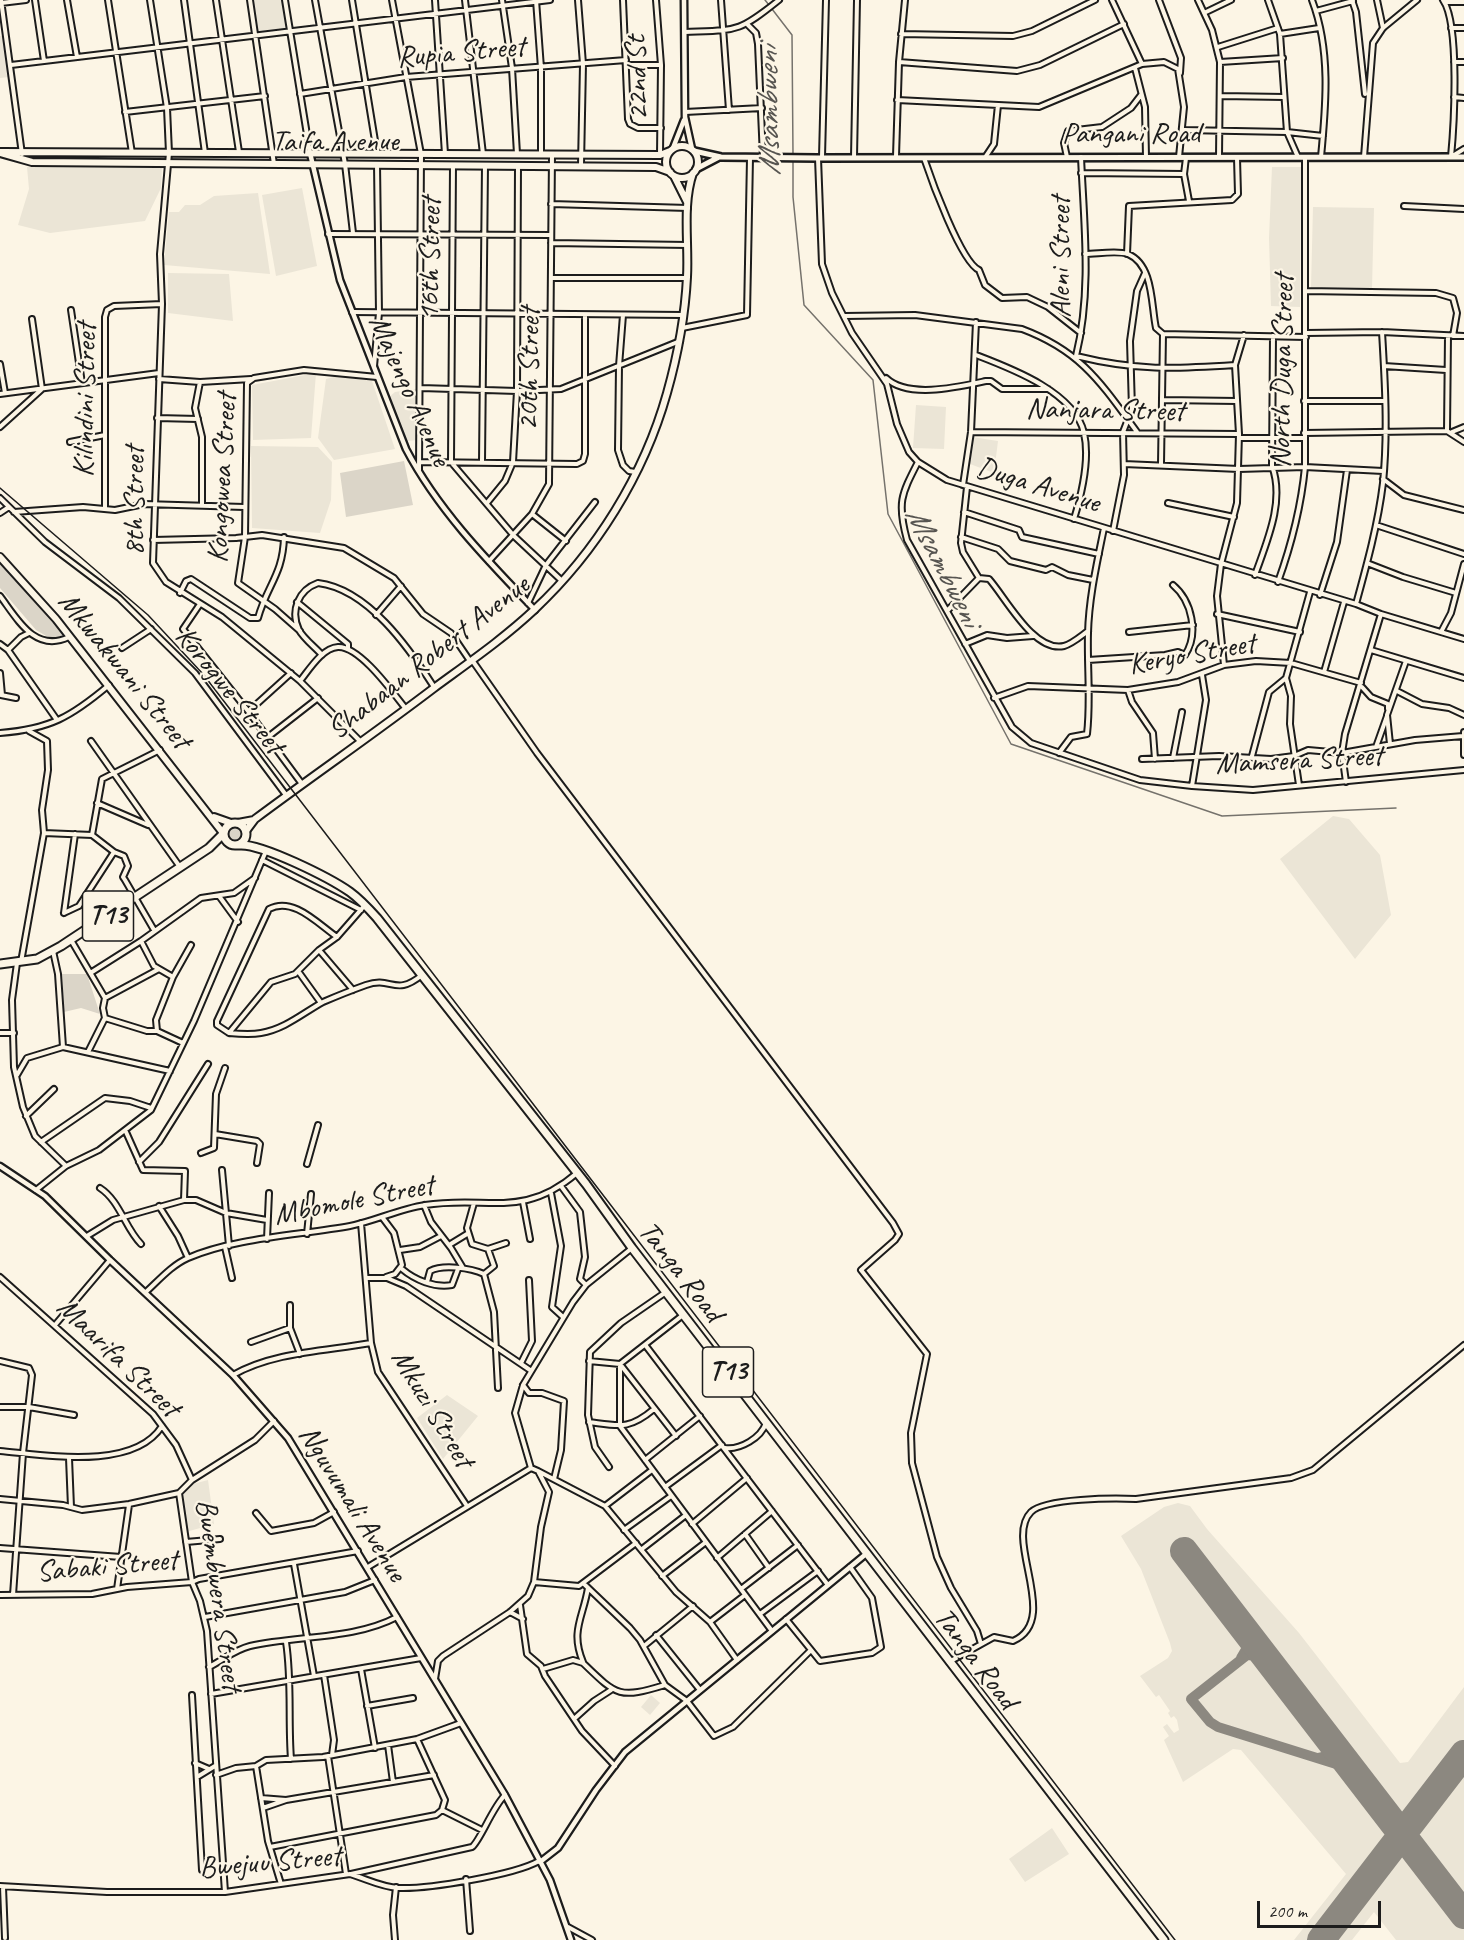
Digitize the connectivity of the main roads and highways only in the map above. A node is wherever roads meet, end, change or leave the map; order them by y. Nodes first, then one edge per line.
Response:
1 (672, 149) junction
2 (693, 150) junction
3 (0, 153) edge
4 (63, 153) junction
5 (721, 157) junction
6 (1464, 157) edge
7 (64, 163) junction
8 (694, 171) junction
9 (672, 174) junction
10 (688, 205) junction
11 (0, 556) edge
12 (211, 815) junction
13 (255, 819) junction
14 (235, 823) junction
15 (246, 832) junction
16 (223, 833) junction
17 (236, 845) junction
18 (255, 845) junction
19 (209, 848) junction
20 (0, 964) edge
21 (1164, 1940) edge

1 - 2 main road
1 - 4 main road, Taifa Avenue
1 - 9 main road
2 - 5 main road
2 - 8 main road
3 - 4 main road, Taifa Avenue
3 - 7 main road, Taifa Avenue
4 - 7 main road
5 - 6 main road, Pangani Road
5 - 8 main road
7 - 9 main road, Taifa Avenue
8 - 9 main road
8 - 10 main road, Shabaan Robert Avenue
9 - 10 main road
10 - 13 main road, Shabaan Robert Avenue
11 - 12 main road, Mkwakwani Street
12 - 14 main road
12 - 16 main road, Mkwakwani Street
13 - 14 main road
13 - 15 main road
14 - 15 highway, T13
14 - 16 highway, T13
15 - 17 highway
15 - 18 highway, T13
16 - 17 highway
16 - 19 highway, T13
17 - 18 highway, T13
17 - 19 highway, T13
18 - 21 highway, Tanga Road / T13
19 - 20 highway, T13

